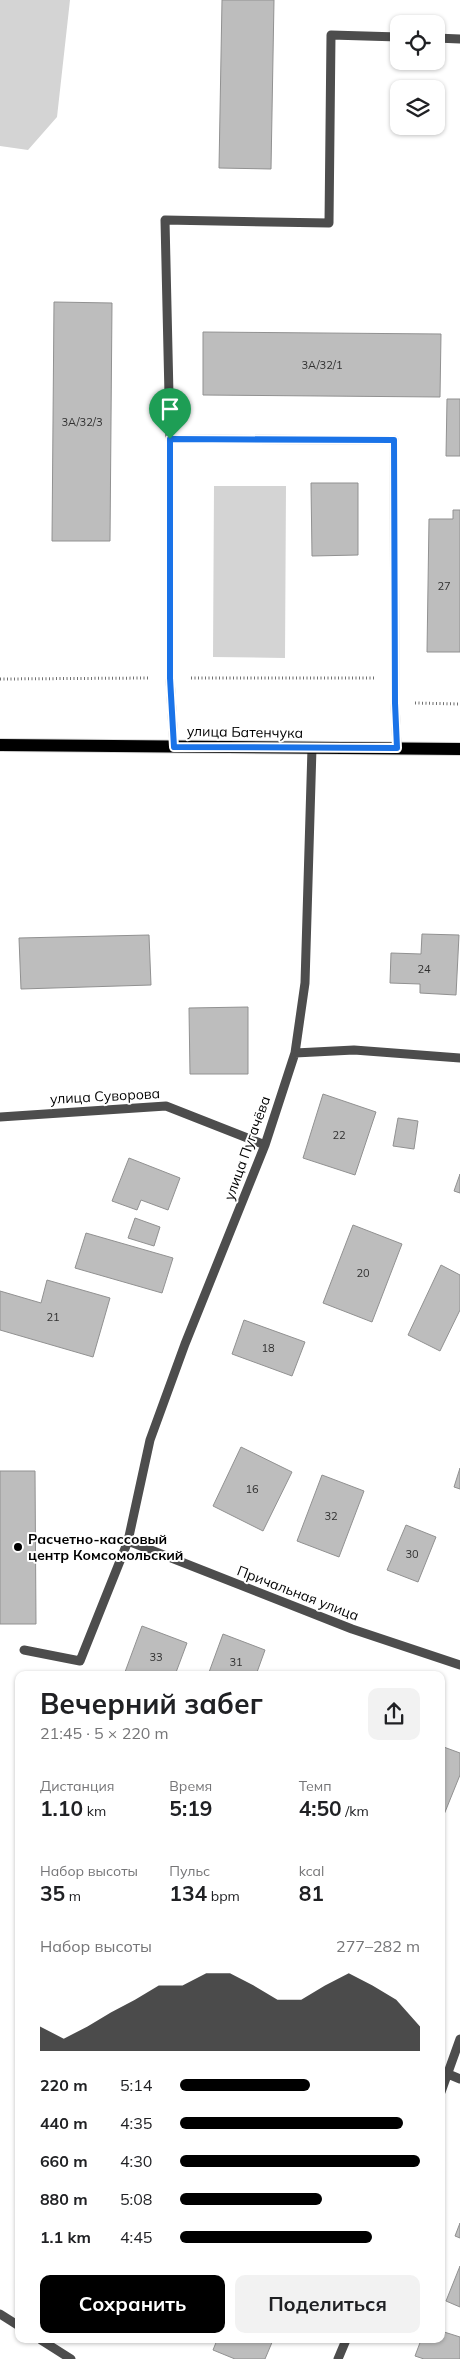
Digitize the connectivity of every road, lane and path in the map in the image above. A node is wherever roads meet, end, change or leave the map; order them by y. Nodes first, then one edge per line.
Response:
1 (390, 37) edge
2 (445, 38) edge
3 (460, 39) edge
4 (170, 439) junction
5 (170, 678) junction
6 (395, 678) junction
7 (0, 679) edge
8 (395, 703) junction
9 (460, 704) edge
10 (0, 745) edge
11 (174, 747) junction
12 (312, 748) junction
13 (397, 748) junction
14 (460, 749) edge
15 (295, 1053) junction
16 (460, 1058) edge
17 (0, 1117) edge
18 (265, 1145) junction
19 (128, 1541) junction
20 (24, 1650) dead end
21 (460, 1664) edge
22 (460, 2039) edge
23 (445, 2073) edge
24 (460, 2079) edge
25 (0, 2314) edge
26 (15, 2323) edge
27 (46, 2343) edge
28 (345, 2343) edge
29 (71, 2359) edge
30 (338, 2359) edge

1 - 4 street
2 - 3 street
4 - 5 street
4 - 6 street
5 - 6 path
5 - 7 path
5 - 11 street
6 - 8 street
8 - 9 path
8 - 13 street
10 - 11 main road, улица Батенчука
11 - 12 main road, улица Батенчука
12 - 13 main road, улица Батенчука
12 - 15 street, улица Пугачёва
13 - 14 main road, улица Батенчука
15 - 16 street
15 - 18 street, улица Пугачёва
17 - 18 street, улица Суворова
18 - 19 street, улица Пугачёва
19 - 20 street, улица Пугачёва
19 - 21 street, Причальная улица
22 - 23 street
23 - 24 street
25 - 26 street
27 - 29 street
28 - 30 street

